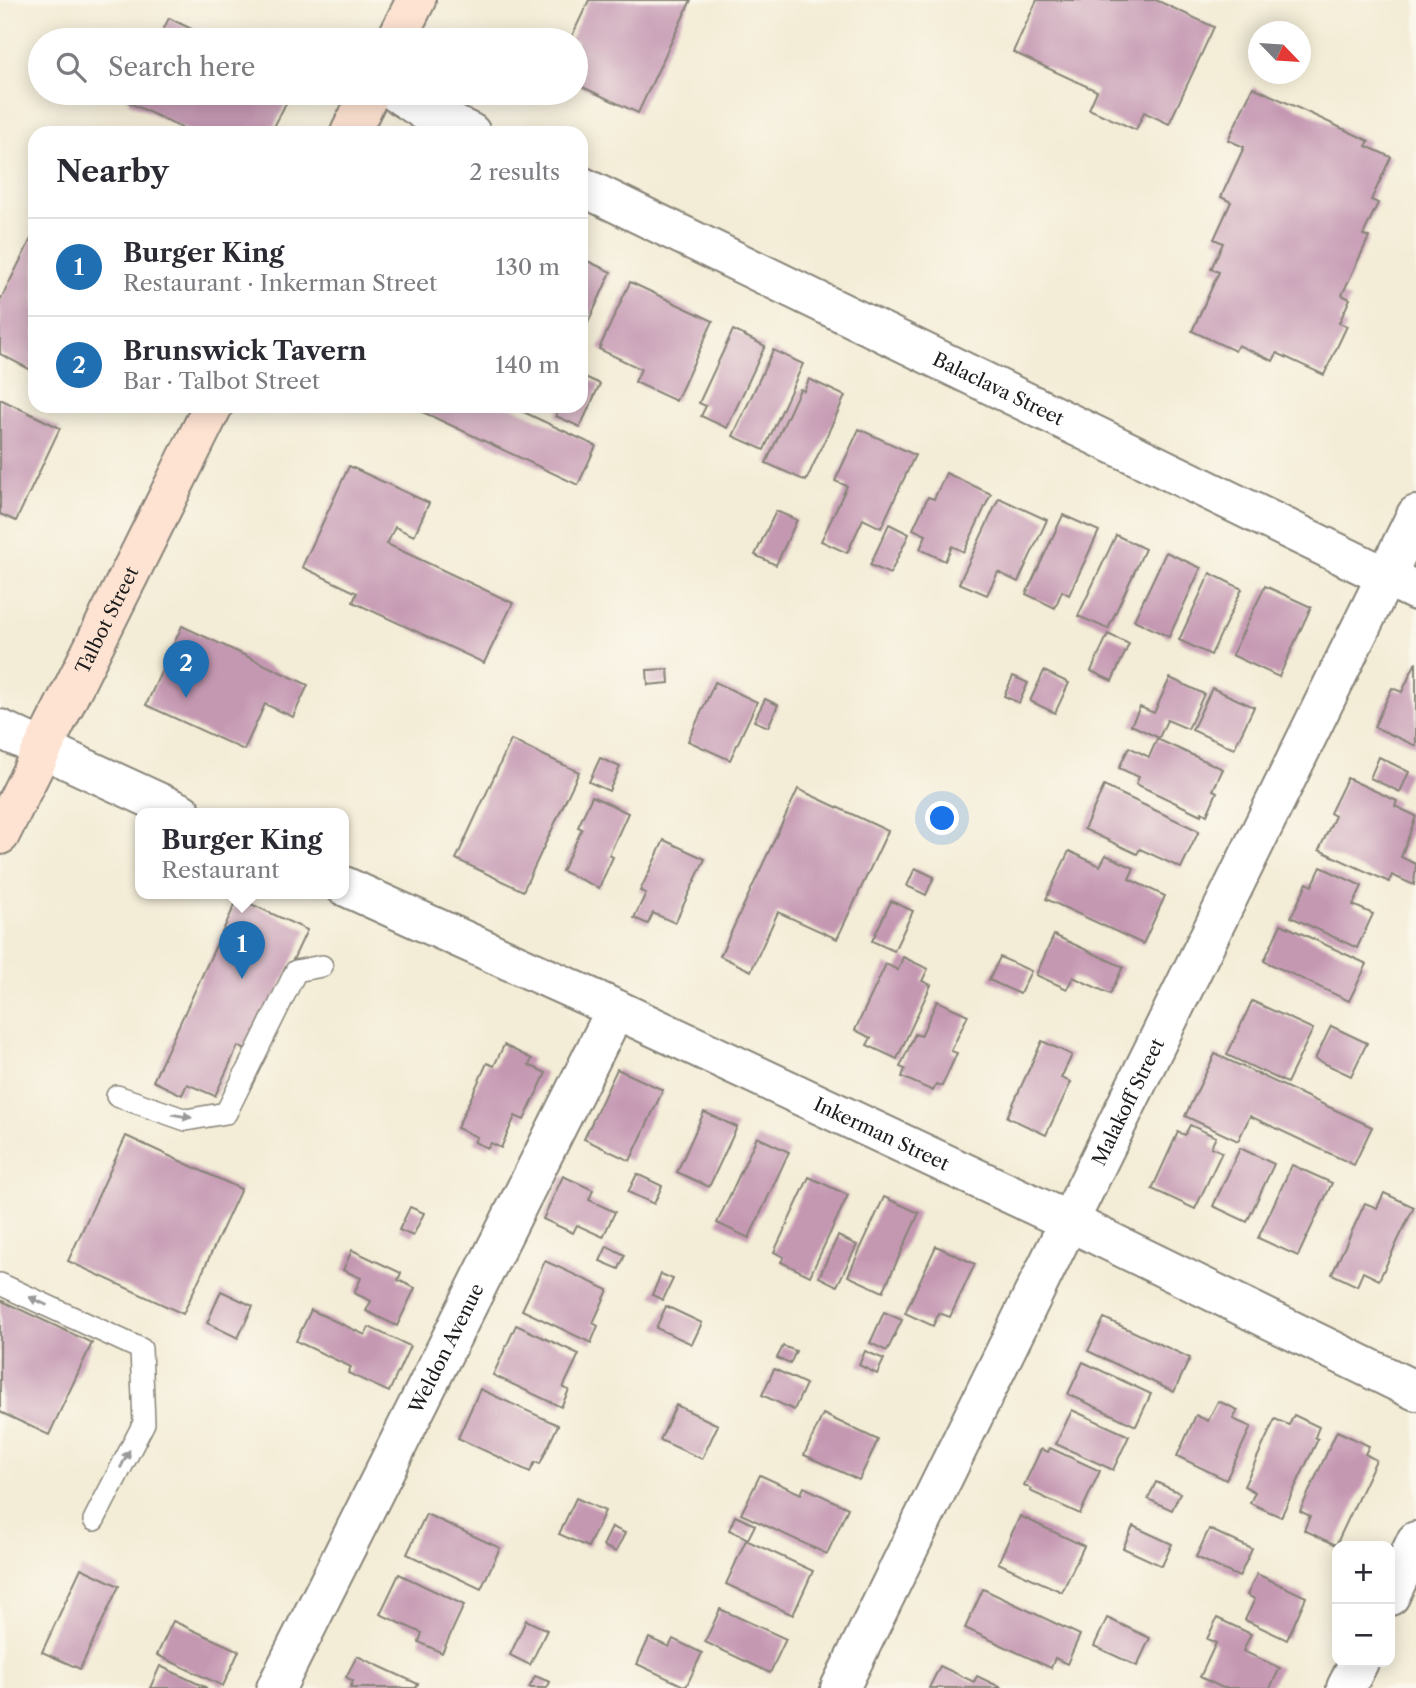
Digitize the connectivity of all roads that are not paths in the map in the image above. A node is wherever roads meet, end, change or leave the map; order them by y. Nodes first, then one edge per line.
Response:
1 (416, 0) edge
2 (402, 28) edge
3 (364, 105) edge
4 (415, 105) edge
5 (354, 126) edge
6 (456, 126) edge
7 (588, 189) edge
8 (210, 413) edge
9 (1416, 515) edge
10 (1401, 584) edge
11 (0, 729) edge
12 (43, 749) junction
13 (171, 808) edge
14 (0, 835) edge
15 (349, 888) edge
16 (323, 966) dead end
17 (616, 1009) junction
18 (117, 1096) dead end
19 (1070, 1222) junction
20 (0, 1284) edge
21 (1416, 1391) edge
22 (94, 1520) dead end
23 (1416, 1541) edge
24 (1395, 1585) edge
25 (1356, 1667) edge
26 (276, 1688) edge
27 (840, 1688) edge
28 (1346, 1688) edge

1 - 2 main road
3 - 5 main road
4 - 6 street
7 - 10 street, Balaclava Street
8 - 12 main road, Talbot Street
9 - 10 street, Malakoff Street
10 - 19 street, Malakoff Street
11 - 12 street
12 - 13 street
12 - 14 main road, Talbot Street
15 - 17 street, Inkerman Street
18 -> 16 lane
17 - 19 street, Inkerman Street
17 - 26 street, Weldon Avenue
19 - 21 street, Inkerman Street
19 - 27 street, Malakoff Street
22 -> 20 lane
23 - 24 street
25 - 28 street

